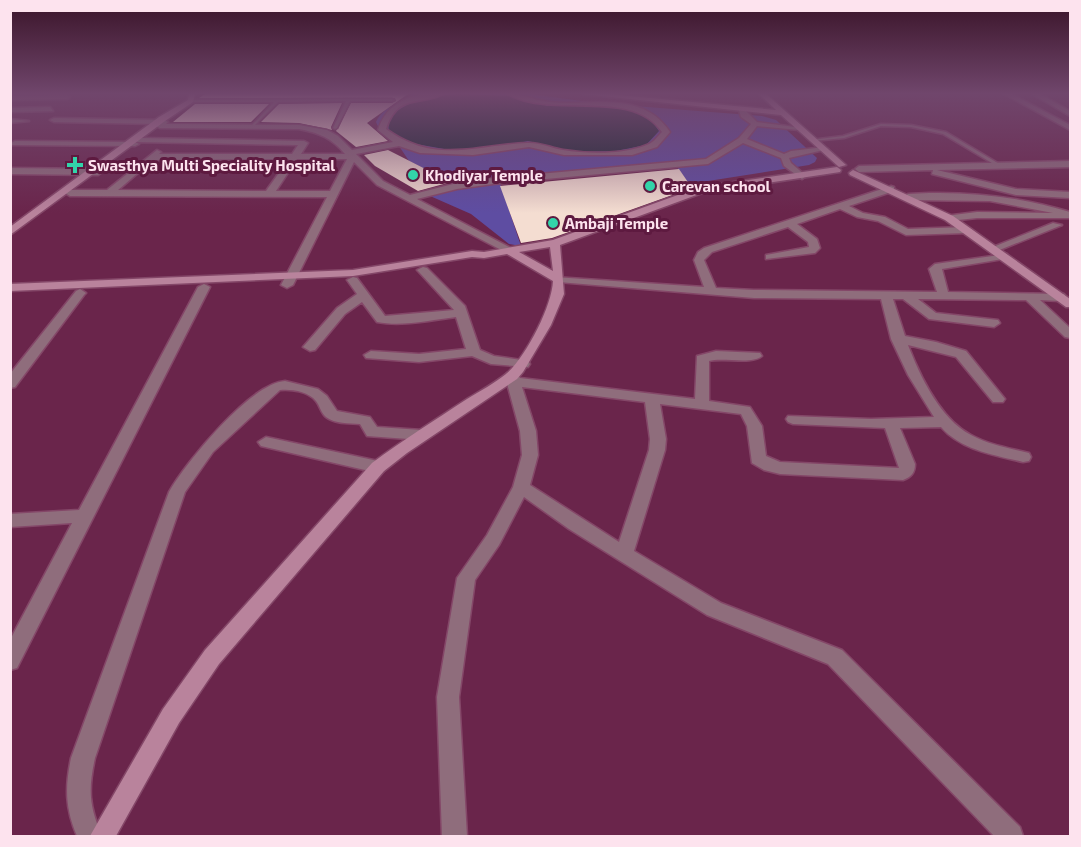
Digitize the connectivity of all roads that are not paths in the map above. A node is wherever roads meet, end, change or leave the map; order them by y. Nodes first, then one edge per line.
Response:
1 (147, 134) edge
2 (328, 134) edge
3 (387, 134) edge
4 (665, 134) edge
5 (747, 134) edge
6 (805, 134) edge
7 (855, 134) edge
8 (945, 134) edge
9 (171, 140) junction
10 (742, 140) junction
11 (813, 140) junction
12 (15, 143) dead end
13 (134, 143) junction
14 (400, 143) junction
15 (824, 149) junction
16 (351, 154) junction
17 (297, 156) junction
18 (151, 157) junction
19 (785, 157) junction
20 (1060, 164) junction
21 (1071, 164) edge
22 (999, 165) junction
23 (839, 167) junction
24 (916, 167) junction
25 (10, 171) edge
26 (856, 171) junction
27 (94, 172) junction
28 (1071, 172) edge
29 (802, 176) junction
30 (891, 189) junction
31 (70, 193) junction
32 (109, 193) junction
33 (269, 194) junction
34 (333, 194) junction
35 (1071, 195) edge
36 (908, 197) junction
37 (409, 198) junction
38 (841, 206) junction
39 (1071, 216) edge
40 (949, 218) junction
41 (1031, 218) junction
42 (790, 223) junction
43 (1057, 225) junction
44 (1071, 228) edge
45 (967, 230) junction
46 (10, 232) edge
47 (10, 240) edge
48 (555, 243) junction
49 (507, 250) junction
50 (998, 252) junction
51 (484, 255) junction
52 (770, 257) dead end
53 (423, 270) junction
54 (558, 279) junction
55 (353, 280) junction
56 (289, 281) junction
57 (10, 288) edge
58 (204, 288) junction
59 (712, 291) junction
60 (80, 293) junction
61 (10, 294) edge
62 (364, 295) junction
63 (1064, 296) edge
64 (887, 297) junction
65 (908, 297) junction
66 (944, 297) junction
67 (1029, 297) junction
68 (462, 313) junction
69 (994, 322) dead end
70 (1071, 334) edge
71 (897, 339) junction
72 (310, 347) dead end
73 (474, 352) junction
74 (371, 355) dead end
75 (755, 356) dead end
76 (516, 374) junction
77 (10, 384) edge
78 (652, 398) junction
79 (998, 399) dead end
80 (702, 404) junction
81 (793, 419) dead end
82 (944, 422) junction
83 (891, 425) junction
84 (422, 435) junction
85 (266, 442) dead end
86 (1023, 457) dead end
87 (378, 467) junction
88 (521, 487) junction
89 (86, 516) junction
90 (10, 521) edge
91 (624, 553) junction
92 (10, 661) edge
93 (88, 837) edge
94 (102, 837) edge
95 (454, 837) edge
96 (1011, 837) edge

1 - 13 street
2 - 16 street
3 - 14 street
4 - 14 street
5 - 10 street
6 - 11 street
7 - 11 lane
8 - 22 lane
9 - 13 street
9 - 17 street
9 - 18 street
10 - 19 street
10 - 37 street
11 - 15 street
12 - 13 street
13 - 27 street
14 - 16 street
15 - 19 street
15 - 23 street
16 - 17 street
16 - 34 street
16 - 37 street
17 - 18 street
17 - 33 street
18 - 32 street
19 - 29 street
20 - 21 street
20 - 22 street
20 - 28 street
22 - 24 street
23 - 26 street
23 - 29 street
24 - 26 street
24 - 35 street
25 - 27 street
26 - 30 street
27 - 31 street
27 - 46 street
29 - 48 street
30 - 36 street
30 - 38 street
31 - 32 street
31 - 47 street
32 - 33 street
33 - 34 street
34 - 56 street
36 - 39 street
36 - 40 street
37 - 49 street
38 - 42 street
38 - 45 street
39 - 41 street
40 - 41 street
40 - 45 street
41 - 43 street
42 - 52 street
42 - 59 street
43 - 44 street
43 - 50 street
45 - 50 street
48 - 49 street
48 - 54 street
49 - 51 street
49 - 54 street
50 - 63 street
50 - 66 street
51 - 53 street
51 - 56 street
53 - 55 street
53 - 68 street
54 - 59 street
54 - 76 street
55 - 56 street
55 - 62 street
56 - 57 street
56 - 58 street
58 - 60 street
58 - 89 street
59 - 64 street
60 - 61 street
60 - 77 street
62 - 68 street
62 - 72 street
63 - 67 street
64 - 65 street
64 - 71 street
65 - 66 street
65 - 69 street
66 - 67 street
67 - 70 street
68 - 73 street
71 - 79 street
71 - 82 street
73 - 74 street
73 - 76 street
75 - 80 street
76 - 78 street
76 - 84 street
76 - 88 street
78 - 80 street
78 - 91 street
80 - 83 street
81 - 83 street
82 - 83 street
82 - 86 street
84 - 87 street
84 - 93 street
85 - 87 street
87 - 94 street
88 - 91 street
88 - 95 street
89 - 90 street
89 - 92 street
91 - 96 street

